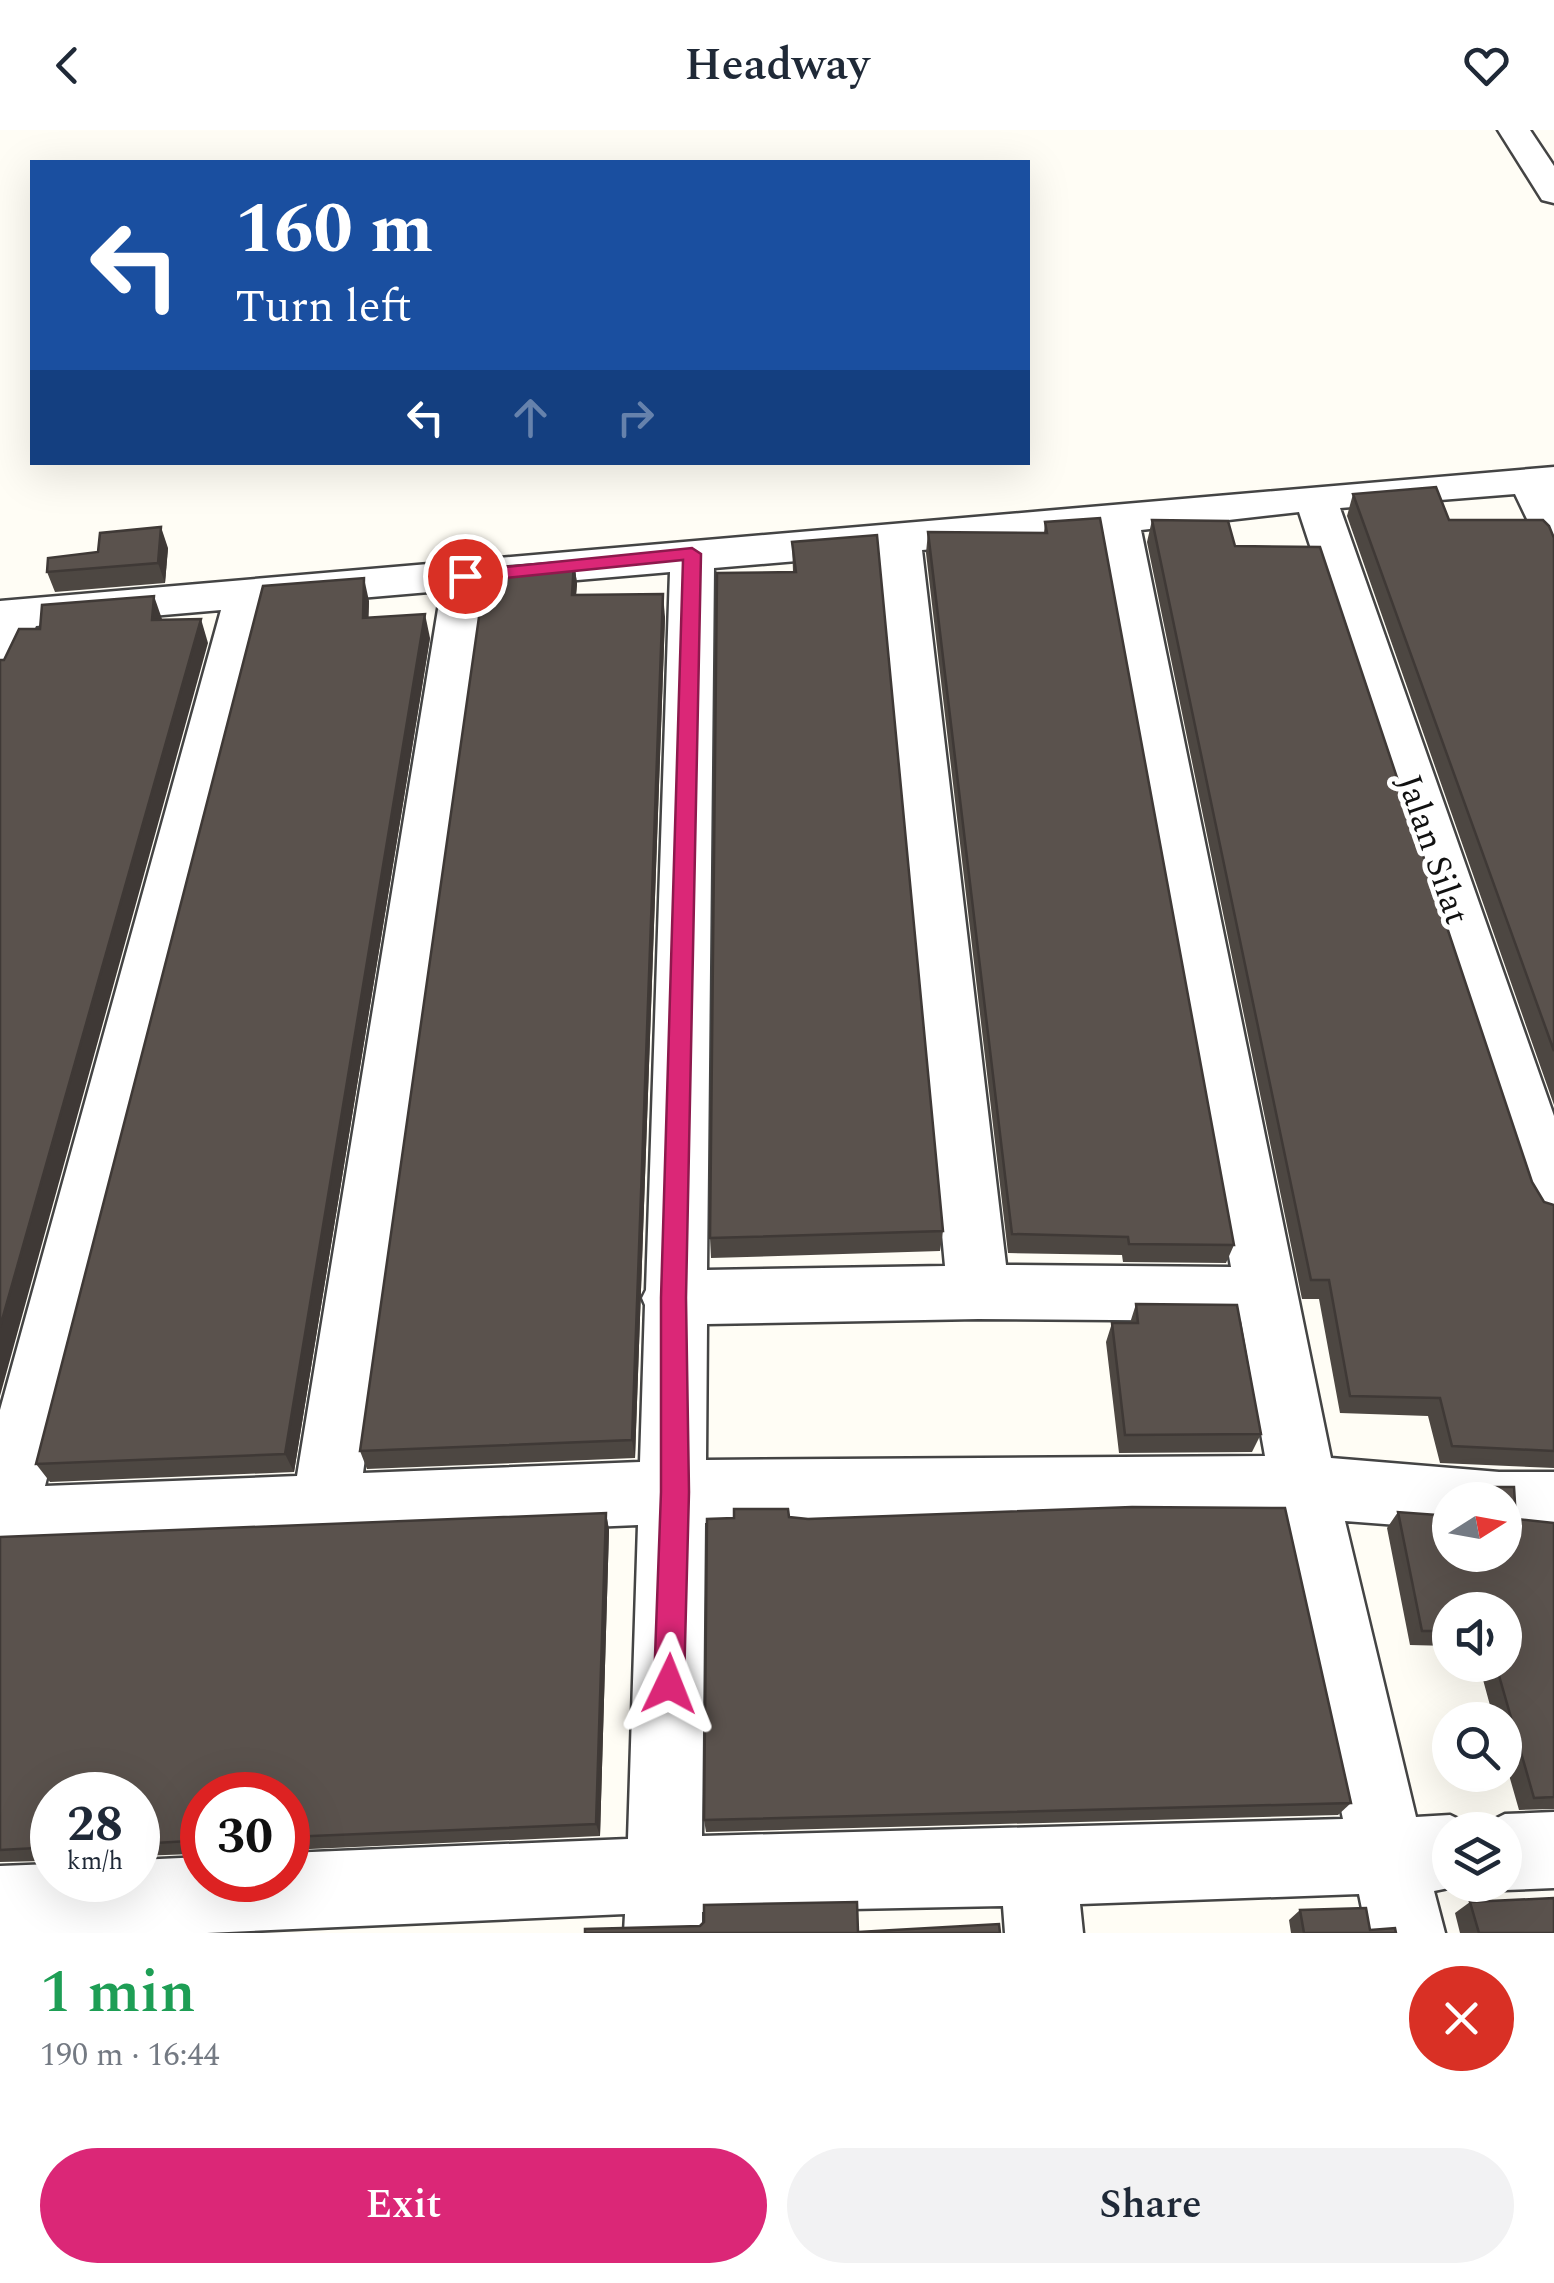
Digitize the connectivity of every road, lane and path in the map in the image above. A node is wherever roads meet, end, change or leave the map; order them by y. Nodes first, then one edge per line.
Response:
1 (1514, 130) edge
2 (1554, 193) edge
3 (1542, 481) edge
4 (1314, 497) junction
5 (1118, 520) junction
6 (1554, 536) edge
7 (899, 537) junction
8 (692, 554) junction
9 (465, 576) junction
10 (248, 594) junction
11 (9, 614) edge
12 (0, 661) edge
13 (1554, 1200) edge
14 (978, 1292) junction
15 (1265, 1294) junction
16 (673, 1298) junction
17 (1304, 1487) junction
18 (675, 1492) junction
19 (1432, 1496) edge
20 (1522, 1502) edge
21 (1554, 1504) edge
22 (324, 1509) junction
23 (1, 1520) edge
24 (1554, 1850) edge
25 (1522, 1851) edge
26 (1420, 1854) edge
27 (1041, 1901) edge
28 (0, 1904) edge
29 (663, 1904) edge
30 (296, 1912) edge
31 (1406, 1933) edge

1 - 2 street
3 - 4 street
3 - 6 street
4 - 5 street
4 - 13 street, Jalan Silat
5 - 7 street
5 - 15 street
7 - 8 street
7 - 14 street
8 - 9 street
8 - 16 street
9 - 10 street
9 - 22 street
10 - 11 street
10 - 23 street
11 - 12 street
14 - 15 street
14 - 16 street
15 - 17 street
16 - 18 street
17 - 18 street
17 - 19 street
17 - 26 street
18 - 22 street
18 - 29 street
20 - 21 street
22 - 23 street
24 - 25 street
26 - 27 street
26 - 31 street
27 - 29 street
28 - 30 street
29 - 30 street

